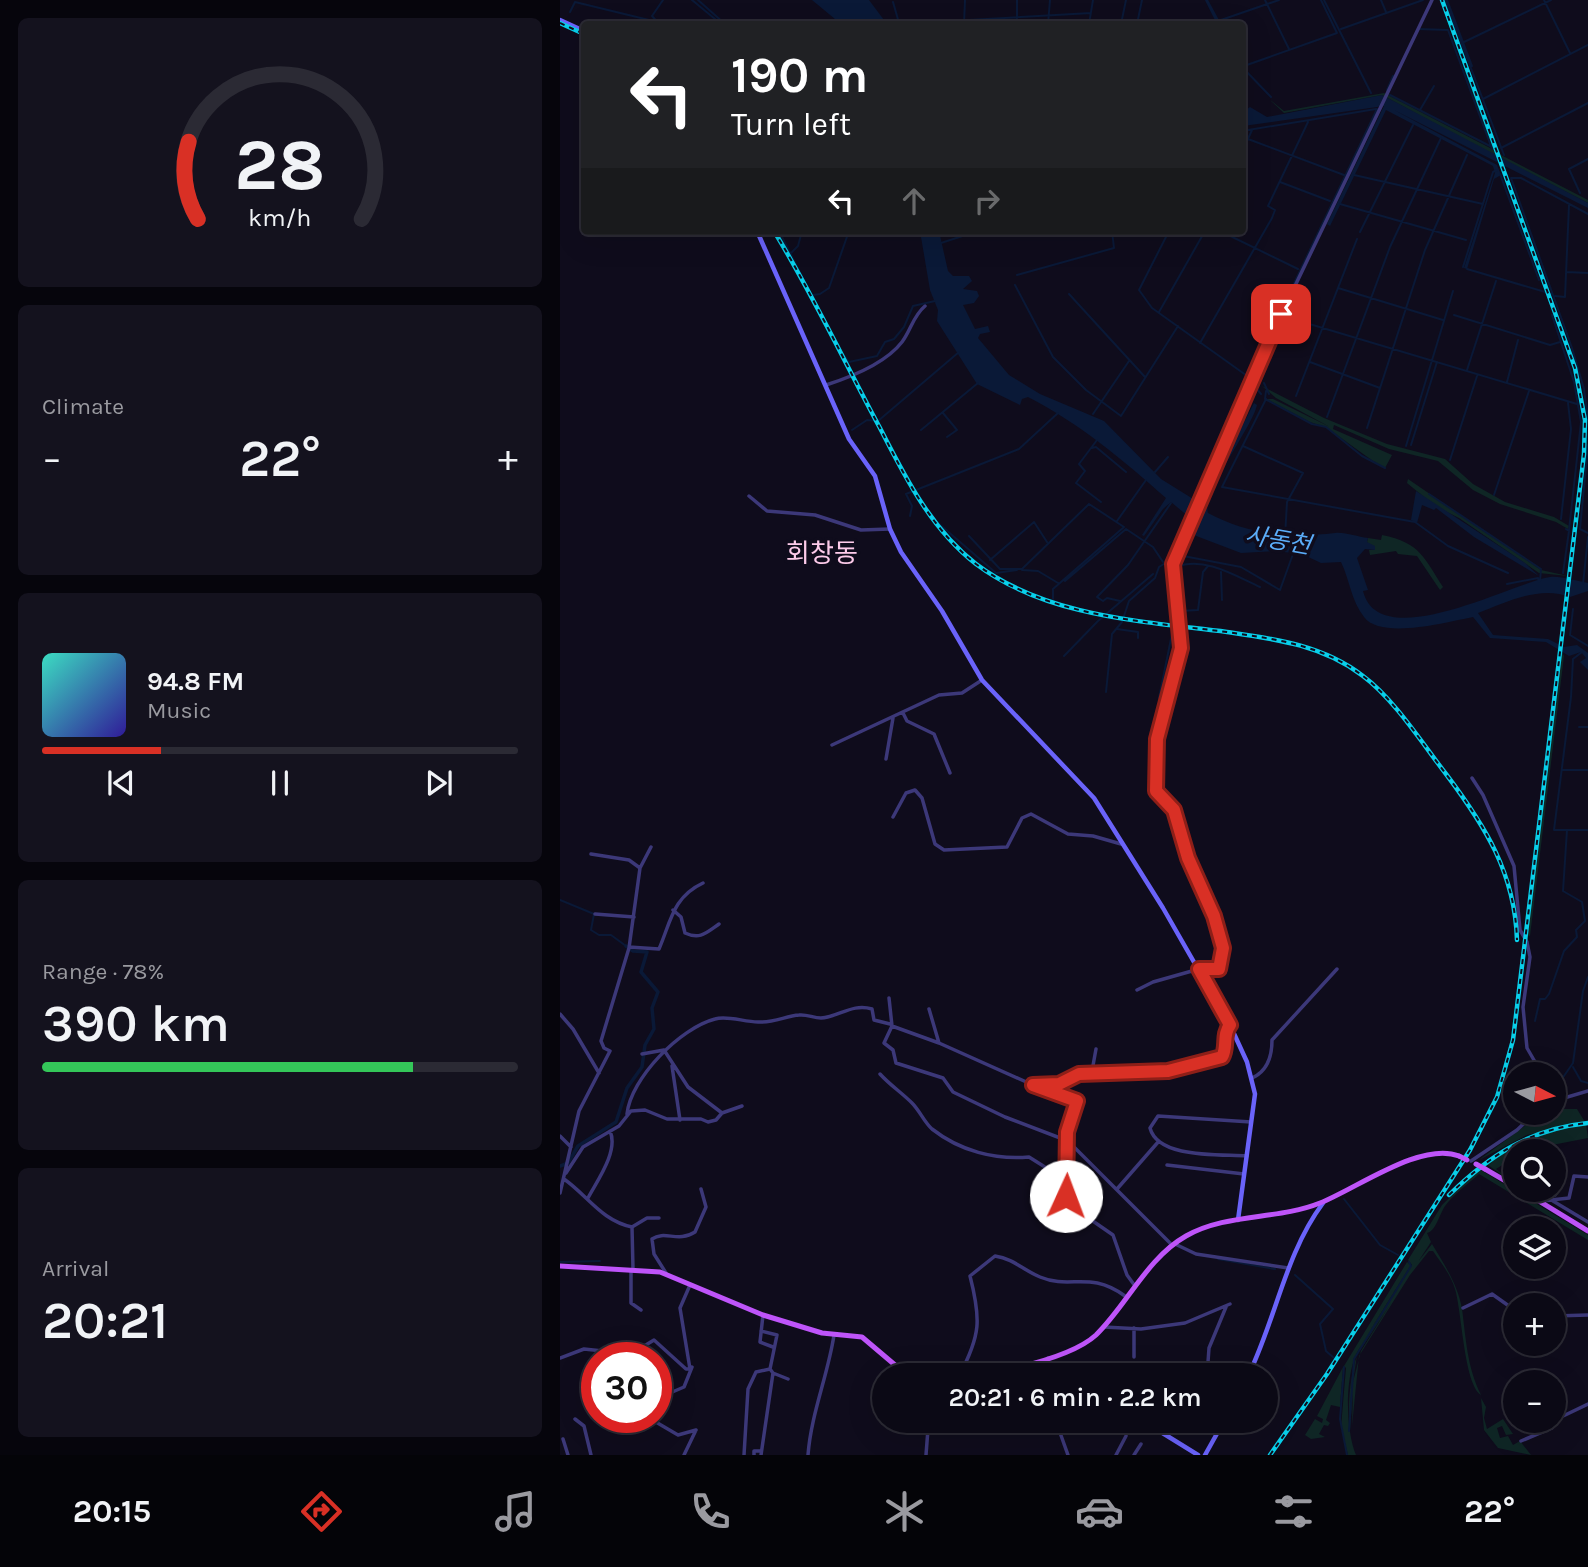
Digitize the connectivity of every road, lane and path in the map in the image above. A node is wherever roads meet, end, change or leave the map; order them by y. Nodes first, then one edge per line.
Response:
1 (1432, 0) edge
2 (560, 20) edge
3 (581, 30) edge
4 (759, 235) edge
5 (925, 306) dead end
6 (826, 385) junction
7 (749, 495) dead end
8 (890, 530) junction
9 (982, 680) junction
10 (903, 713) junction
11 (893, 718) junction
12 (832, 745) dead end
13 (886, 759) dead end
14 (950, 773) dead end
15 (1472, 778) dead end
16 (893, 817) dead end
17 (1122, 844) junction
18 (651, 847) dead end
19 (591, 854) dead end
20 (640, 868) junction
21 (703, 883) dead end
22 (673, 910) junction
23 (595, 914) dead end
24 (634, 917) junction
25 (719, 924) dead end
26 (628, 948) junction
27 (1199, 969) junction
28 (1337, 969) dead end
29 (1137, 990) dead end
30 (889, 998) dead end
31 (929, 1009) dead end
32 (560, 1014) edge
33 (891, 1025) junction
34 (1230, 1025) junction
35 (939, 1042) junction
36 (1096, 1049) dead end
37 (664, 1050) junction
38 (644, 1054) dead end
39 (671, 1060) junction
40 (1535, 1062) edge
41 (1091, 1072) junction
42 (600, 1073) junction
43 (880, 1074) dead end
44 (1252, 1078) junction
45 (1033, 1085) junction
46 (1588, 1091) edge
47 (1566, 1097) edge
48 (742, 1106) dead end
49 (722, 1113) junction
50 (627, 1114) junction
51 (680, 1120) junction
52 (1251, 1122) junction
53 (1522, 1125) edge
54 (611, 1131) junction
55 (560, 1136) edge
56 (1068, 1141) junction
57 (1159, 1141) junction
58 (571, 1147) junction
59 (1247, 1156) junction
60 (1471, 1162) junction
61 (1167, 1166) dead end
62 (1244, 1174) junction
63 (564, 1177) junction
64 (1588, 1177) edge
65 (1503, 1179) edge
66 (701, 1189) dead end
67 (1065, 1189) junction
68 (1117, 1189) junction
69 (560, 1193) edge
70 (1566, 1197) edge
71 (588, 1198) junction
72 (1323, 1202) junction
73 (1542, 1202) edge
74 (1554, 1202) edge
75 (659, 1218) dead end
76 (1238, 1220) junction
77 (1588, 1222) edge
78 (632, 1227) junction
79 (1588, 1231) edge
80 (1174, 1245) junction
81 (560, 1266) edge
82 (632, 1269) junction
83 (1289, 1269) junction
84 (667, 1275) junction
85 (692, 1284) junction
86 (1135, 1286) junction
87 (1125, 1296) junction
88 (1503, 1302) edge
89 (1463, 1308) dead end
90 (641, 1310) dead end
91 (763, 1315) junction
92 (1588, 1315) edge
93 (1566, 1316) edge
94 (1102, 1328) junction
95 (1135, 1328) junction
96 (761, 1331) junction
97 (834, 1335) junction
98 (773, 1347) junction
99 (1048, 1357) junction
100 (1134, 1357) dead end
101 (560, 1358) edge
102 (1032, 1362) joint
103 (893, 1363) edge
104 (964, 1363) edge
105 (1028, 1363) edge
106 (1049, 1363) edge
107 (1208, 1363) edge
108 (1254, 1363) edge
109 (692, 1365) junction
110 (770, 1368) junction
111 (773, 1374) junction
112 (788, 1379) dead end
113 (672, 1392) edge
114 (1588, 1404) edge
115 (575, 1419) dead end
116 (672, 1431) edge
117 (928, 1433) edge
118 (1060, 1433) edge
119 (1164, 1433) edge
120 (1217, 1433) edge
121 (1126, 1436) dead end
122 (563, 1439) dead end
123 (1521, 1441) dead end
124 (1141, 1444) dead end
125 (761, 1453) edge
126 (568, 1455) edge
127 (591, 1455) edge
128 (684, 1455) edge
129 (744, 1455) edge
130 (754, 1455) edge
131 (808, 1455) edge
132 (926, 1455) edge
133 (1068, 1455) edge
134 (1116, 1455) edge
135 (1134, 1455) edge
136 (1198, 1455) edge
137 (1205, 1455) edge

1 - 27 street
2 - 3 main road
4 - 6 main road
5 - 6 street
6 - 8 main road
7 - 8 street
8 - 9 main road
9 - 10 street
9 - 17 main road
10 - 11 street
10 - 14 street
11 - 12 street
11 - 13 street
15 - 40 street
16 - 17 street
17 - 27 main road
18 - 20 street
19 - 20 street
20 - 24 street
21 - 22 street
22 - 25 street
22 - 26 street
23 - 24 street
24 - 26 street
26 - 42 street
27 - 29 street
27 - 34 main road
28 - 44 street
30 - 33 street
31 - 35 street
32 - 42 street
33 - 35 street
33 - 37 street
33 - 56 street
34 - 41 street
34 - 44 main road
35 - 45 street
36 - 41 street
37 - 38 street
37 - 39 street
37 - 50 street
39 - 49 street
39 - 51 street
41 - 45 street
42 - 58 street
43 - 67 street
44 - 52 main road
45 - 56 street
46 - 47 street
48 - 49 street
49 - 51 street
50 - 51 street
50 - 54 street
52 - 57 street
52 - 59 main road
53 - 60 street
54 - 63 street
54 - 71 street
55 - 58 street
56 - 67 street
56 - 68 street
57 - 59 street
57 - 68 street
58 - 63 street
59 - 62 main road
60 - 65 main road, bridge
60 - 72 main road, bridge
61 - 62 street
62 - 76 main road
63 - 69 street
63 - 71 street
64 - 70 street
66 - 84 street
67 - 86 street
68 - 80 street
71 - 78 street
72 - 76 main road
72 - 83 main road
73 - 79 main road
74 - 77 street
75 - 78 street
76 - 80 main road
78 - 82 street
80 - 83 street
80 - 86 main road
81 - 82 main road
82 - 84 main road
82 - 90 street
83 - 108 main road
84 - 85 main road
85 - 91 main road
85 - 109 street
86 - 87 main road
87 - 94 main road
87 - 104 street
88 - 89 street
91 - 96 street
91 - 97 main road
92 - 93 street
94 - 95 street
94 - 99 main road
95 - 100 street
95 - 107 street
96 - 98 street
96 - 98 street
97 - 103 main road
97 - 131 street
98 - 110 street
99 - 102 main road
99 - 106 street
101 - 109 street
102 - 105 main road
109 - 113 street
110 - 111 street
110 - 129 street
111 - 112 street
111 - 125 street
114 - 123 street
115 - 127 street
116 - 128 street
117 - 132 street
118 - 133 street
119 - 136 main road
120 - 137 main road
121 - 134 street
122 - 126 street
124 - 135 street
125 - 130 street

